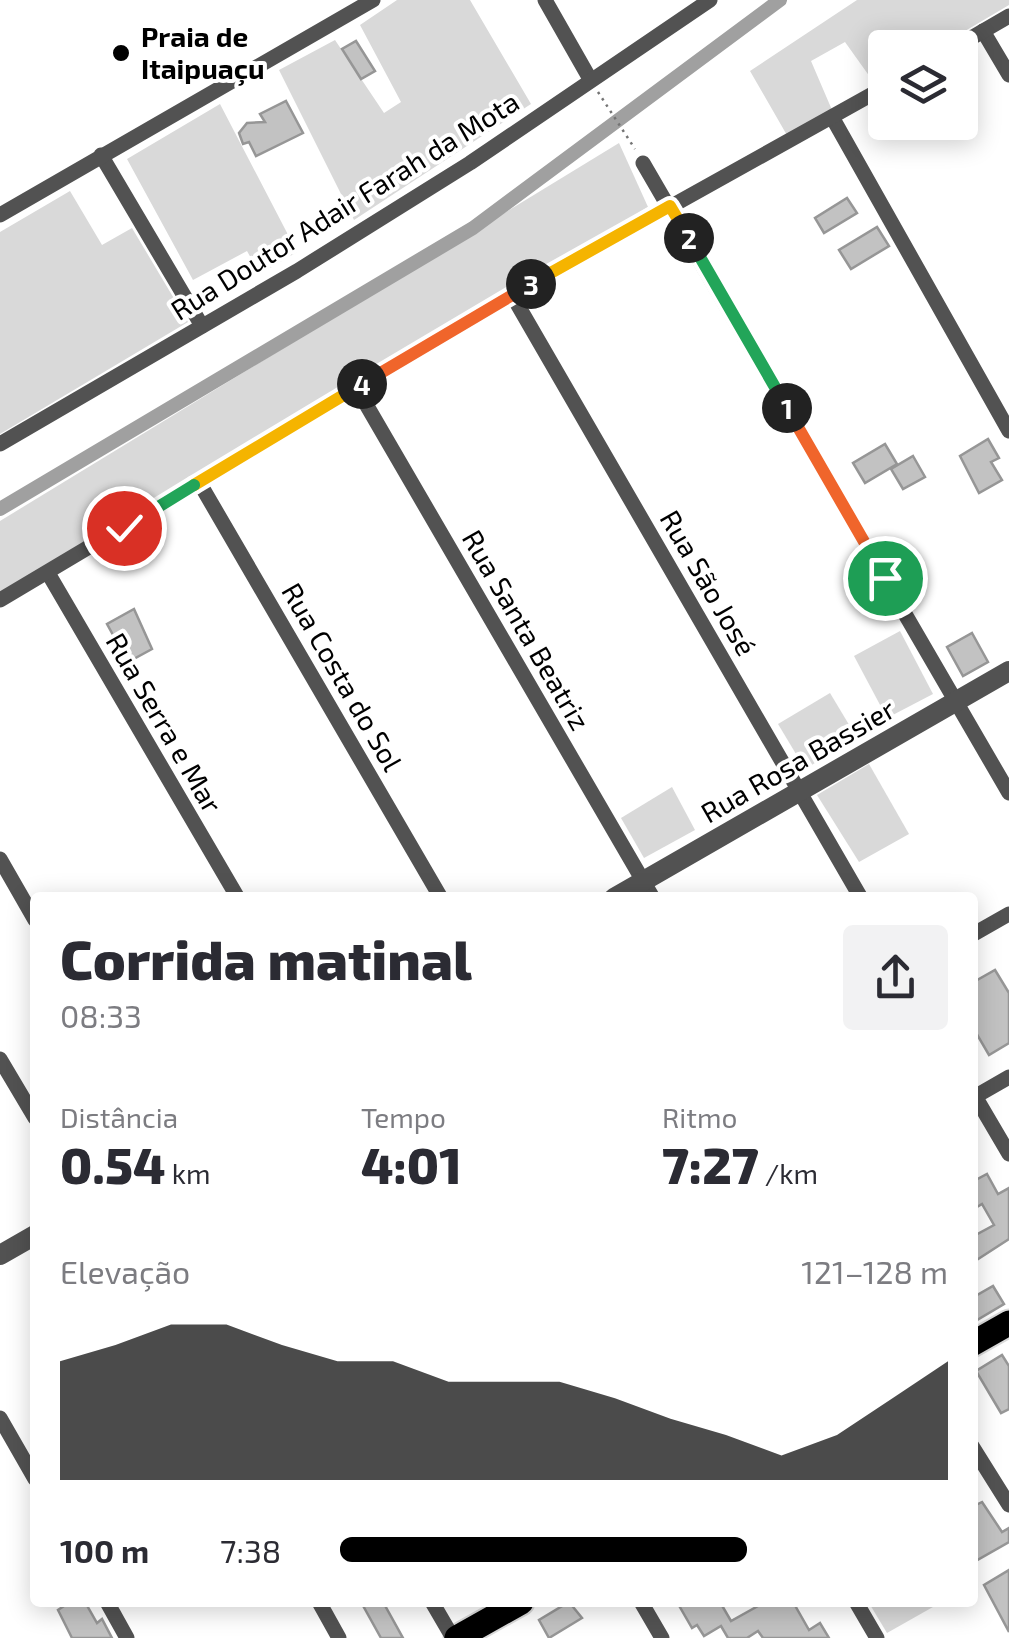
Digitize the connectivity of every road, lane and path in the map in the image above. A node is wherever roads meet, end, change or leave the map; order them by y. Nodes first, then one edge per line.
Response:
1 (374, 0) edge
2 (545, 0) edge
3 (710, 0) edge
4 (1009, 16) edge
5 (983, 31) junction
6 (978, 34) edge
7 (1009, 75) edge
8 (590, 79) junction
9 (868, 97) edge
10 (608, 108) dead end
11 (832, 117) junction
12 (101, 155) junction
13 (644, 163) joint
14 (670, 206) junction
15 (0, 214) edge
16 (512, 295) junction
17 (202, 326) junction
18 (356, 387) junction
19 (1009, 431) edge
20 (0, 444) edge
21 (199, 482) junction
22 (48, 573) junction
23 (0, 600) edge
24 (1009, 671) edge
25 (956, 702) junction
26 (800, 791) junction
27 (1009, 793) edge
28 (0, 860) edge
29 (648, 889) edge
30 (234, 892) edge
31 (438, 892) edge
32 (857, 892) edge
33 (30, 911) edge
34 (1009, 914) edge
35 (978, 932) edge
36 (0, 1058) edge
37 (1009, 1077) edge
38 (978, 1092) edge
39 (978, 1101) edge
40 (30, 1109) edge
41 (1009, 1154) edge
42 (30, 1238) edge
43 (0, 1256) edge
44 (1009, 1323) edge
45 (978, 1341) edge
46 (0, 1418) edge
47 (978, 1456) edge
48 (30, 1469) edge
49 (1009, 1505) edge
50 (110, 1607) edge
51 (321, 1607) edge
52 (435, 1607) edge
53 (512, 1607) edge
54 (645, 1607) edge
55 (859, 1607) edge
56 (127, 1638) edge
57 (339, 1638) edge
58 (455, 1638) edge
59 (662, 1638) edge
60 (878, 1638) edge

1 - 12 street
2 - 8 street
3 - 8 street, Rua Doutor Adair Farah da Mota
4 - 5 street
5 - 6 street
5 - 7 street
8 - 17 street, Rua Doutor Adair Farah da Mota
9 - 11 street
10 - 13 path
11 - 14 street
11 - 19 street
12 - 15 street
12 - 17 street
13 - 14 street
14 - 16 street
14 - 25 street
16 - 18 street
16 - 26 street, Rua São José
17 - 20 street, Rua Doutor Adair Farah da Mota
18 - 21 street
18 - 29 street, Rua Santa Beatriz
21 - 22 street
21 - 31 street, Rua Costa do Sol
22 - 23 street
22 - 30 street, Rua Serra e Mar
24 - 25 street, Rua Rosa Bassier
25 - 26 street, Rua Rosa Bassier
25 - 27 street
26 - 29 street, Rua Rosa Bassier
26 - 32 street, Rua São José
28 - 33 street
34 - 35 street
36 - 40 street
37 - 38 street
39 - 41 street
42 - 43 street
44 - 45 main road
46 - 48 street
47 - 49 street
50 - 56 street
51 - 57 street
52 - 58 street
53 - 58 main road
54 - 59 street
55 - 60 street

